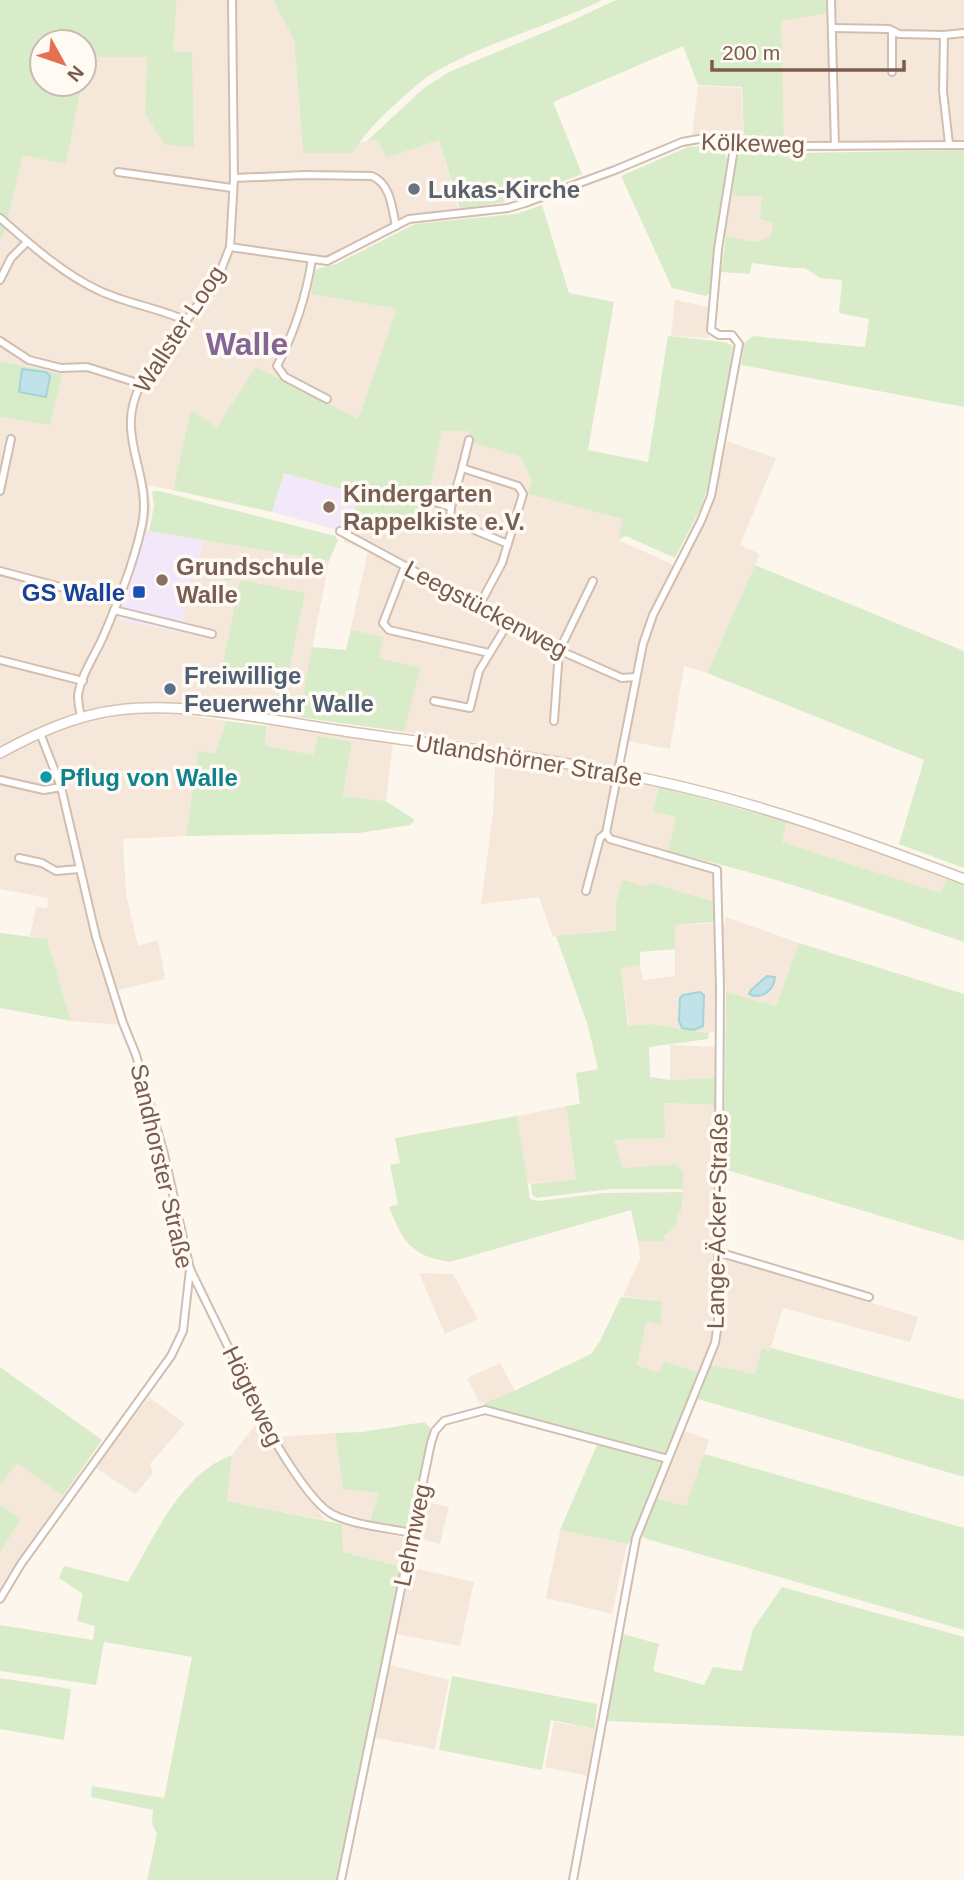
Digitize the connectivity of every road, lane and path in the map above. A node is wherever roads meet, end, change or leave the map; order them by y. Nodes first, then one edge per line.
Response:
1 (232, 0) edge
2 (831, 0) edge
3 (832, 27) junction
4 (892, 30) junction
5 (964, 33) edge
6 (944, 35) junction
7 (892, 72) dead end
8 (735, 142) junction
9 (949, 144) junction
10 (964, 145) edge
11 (835, 146) junction
12 (118, 172) dead end
13 (234, 178) junction
14 (232, 188) junction
15 (0, 218) edge
16 (396, 226) junction
17 (27, 242) junction
18 (230, 247) junction
19 (312, 259) junction
20 (0, 280) edge
21 (187, 321) junction
22 (0, 341) edge
23 (141, 384) junction
24 (327, 399) dead end
25 (11, 439) dead end
26 (469, 440) dead end
27 (462, 468) junction
28 (0, 491) edge
29 (431, 501) dead end
30 (451, 507) junction
31 (340, 531) dead end
32 (508, 544) junction
33 (405, 566) junction
34 (0, 571) edge
35 (593, 581) dead end
36 (117, 602) junction
37 (479, 606) junction
38 (114, 610) junction
39 (508, 623) junction
40 (212, 634) dead end
41 (559, 651) junction
42 (489, 653) junction
43 (0, 660) edge
44 (635, 677) junction
45 (83, 681) junction
46 (433, 701) dead end
47 (81, 718) junction
48 (554, 721) dead end
49 (40, 733) junction
50 (0, 753) edge
51 (618, 774) junction
52 (0, 779) edge
53 (61, 787) junction
54 (606, 833) junction
55 (19, 858) dead end
56 (79, 869) junction
57 (964, 879) edge
58 (586, 891) dead end
59 (718, 1252) junction
60 (190, 1269) junction
61 (869, 1297) dead end
62 (668, 1459) junction
63 (412, 1533) junction
64 (0, 1599) edge
65 (341, 1880) edge
66 (573, 1880) edge

1 - 13 street, Wallster Loog
2 - 3 street
3 - 4 street
3 - 11 street
4 - 6 street
4 - 7 street
5 - 6 street
6 - 9 street
8 - 11 street, Kölkeweg
8 - 16 street, Kölkeweg
8 - 44 street
9 - 10 street, Kölkeweg
9 - 11 street, Kölkeweg
12 - 14 street
13 - 14 street, Wallster Loog
13 - 16 street
14 - 18 street, Wallster Loog
15 - 17 street
16 - 19 street, Kölkeweg
17 - 20 street
17 - 21 street
18 - 19 street, Kölkeweg
18 - 21 street, Wallster Loog
19 - 24 street
21 - 23 street, Wallster Loog
22 - 23 street
23 - 36 street, Wallster Loog
25 - 28 street
26 - 27 street
27 - 30 street
27 - 32 street
29 - 30 street
30 - 32 street
31 - 33 street, Leegstückenweg
32 - 37 street
33 - 37 street, Leegstückenweg
33 - 42 street
34 - 36 street
35 - 41 street
36 - 38 street, Wallster Loog
37 - 39 street, Leegstückenweg
38 - 40 street
38 - 45 street, Wallster Loog
39 - 41 street, Leegstückenweg
39 - 42 street
41 - 44 street, Leegstückenweg
41 - 48 street
42 - 46 street
43 - 45 street
44 - 51 street
45 - 47 street, Wallster Loog
47 - 49 street, Utlandshörner Straße
47 - 51 street, Utlandshörner Straße
49 - 50 street, Utlandshörner Straße
49 - 53 street, Sandhorster Straße
51 - 54 street
51 - 57 street, Utlandshörner Straße
52 - 53 street
53 - 56 street, Sandhorster Straße
54 - 58 street
54 - 59 street, Lange-Äcker-Straße
55 - 56 street
56 - 60 street, Sandhorster Straße
59 - 61 street
59 - 62 street, Lange-Äcker-Straße
60 - 63 street, Högteweg
60 - 64 street, Sandhorster Straße
62 - 63 street, Lehmweg
62 - 66 street, Lange-Äcker-Straße
63 - 65 street, Lehmweg

